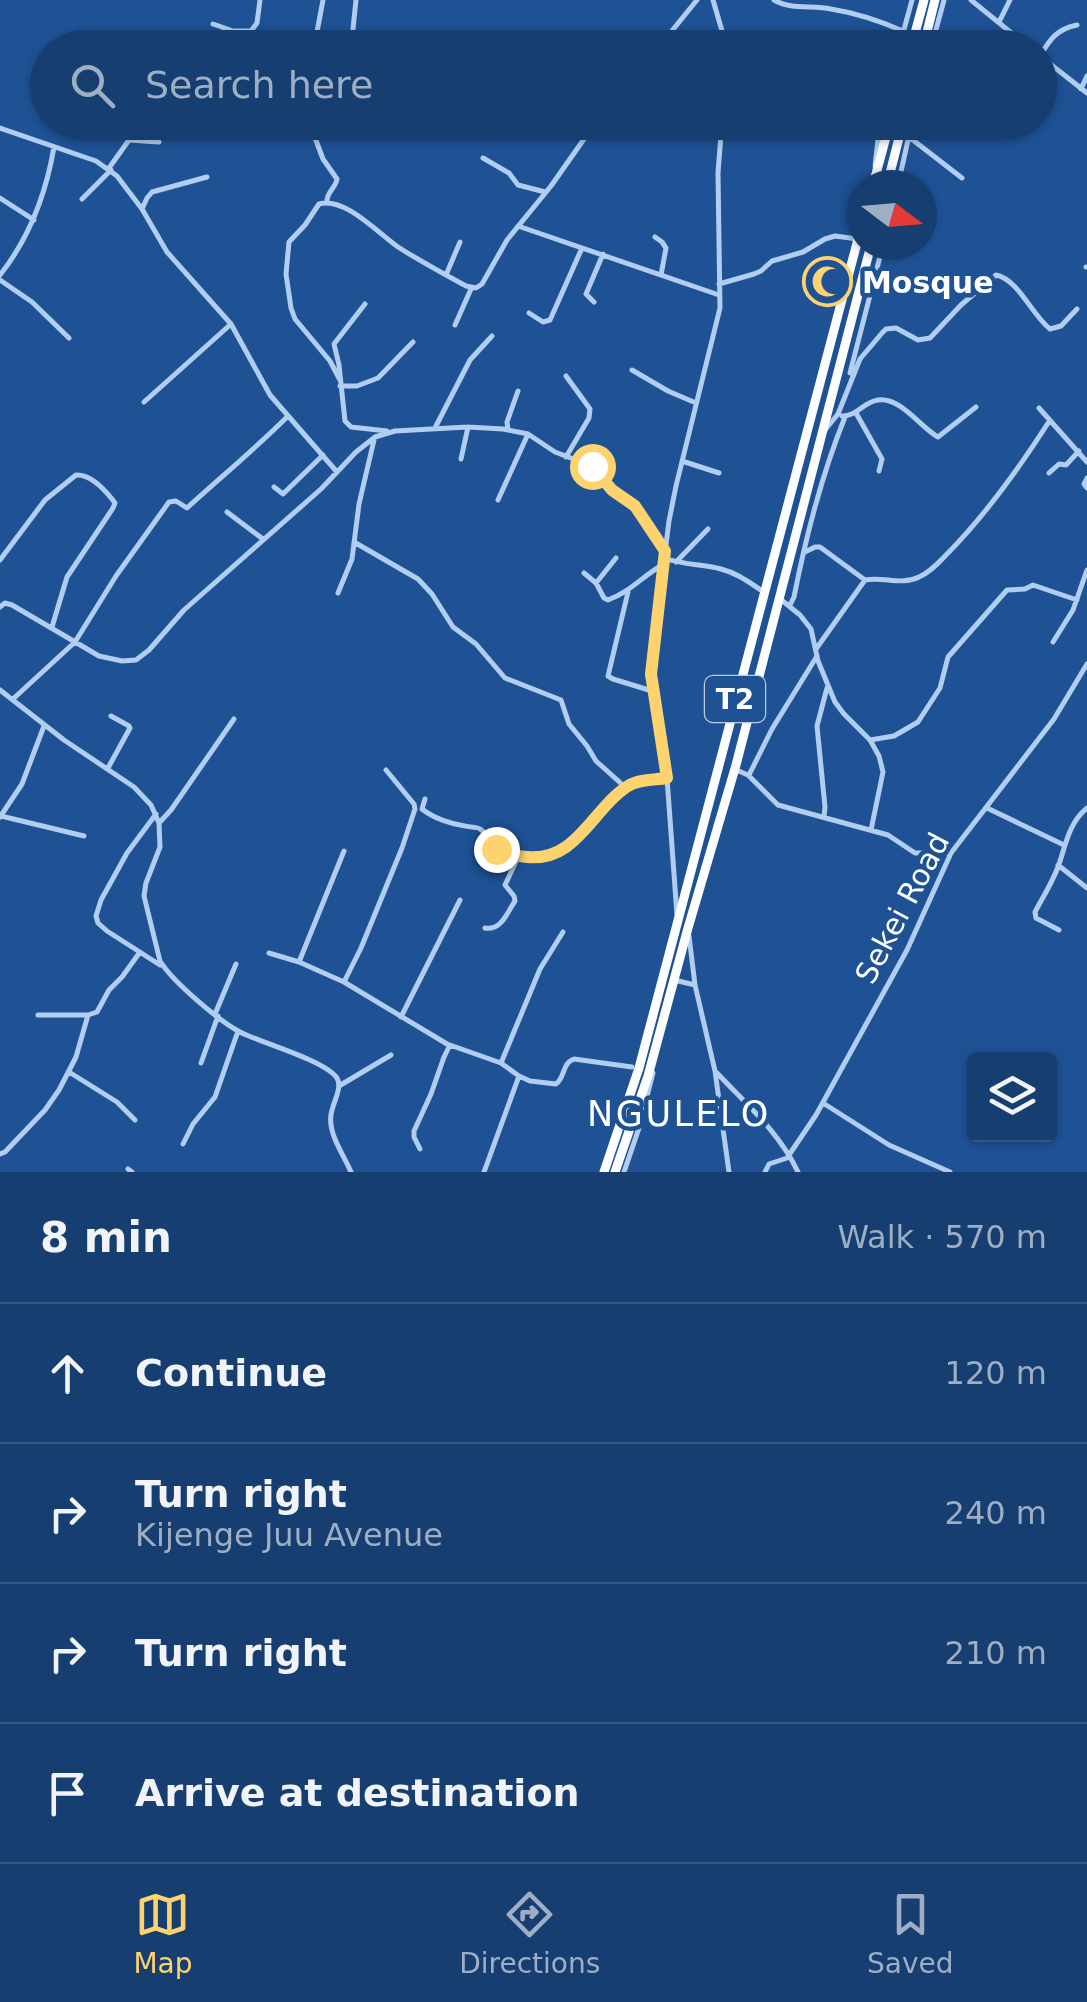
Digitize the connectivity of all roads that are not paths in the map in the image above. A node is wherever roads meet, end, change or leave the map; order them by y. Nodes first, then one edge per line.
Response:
1 (260, 0) edge
2 (323, 0) edge
3 (356, 0) edge
4 (697, 0) edge
5 (713, 0) edge
6 (774, 0) edge
7 (912, 0) edge
8 (924, 0) edge
9 (935, 0) edge
10 (944, 0) edge
11 (971, 0) edge
12 (1010, 0) edge
13 (999, 22) junction
14 (213, 24) dead end
15 (1077, 25) dead end
16 (230, 30) edge
17 (250, 30) edge
18 (317, 30) edge
19 (353, 30) edge
20 (673, 30) edge
21 (722, 30) edge
22 (898, 30) edge
23 (904, 30) edge
24 (916, 30) edge
25 (928, 30) edge
26 (936, 30) edge
27 (1009, 30) edge
28 (1057, 32) edge
29 (1057, 70) edge
30 (1087, 76) edge
31 (1084, 91) edge
32 (0, 128) edge
33 (30, 138) edge
34 (36, 140) edge
35 (316, 140) edge
36 (583, 140) edge
37 (720, 140) edge
38 (878, 140) edge
39 (885, 140) edge
40 (898, 140) edge
41 (907, 140) edge
42 (912, 140) edge
43 (159, 142) dead end
44 (54, 146) junction
45 (482, 158) dead end
46 (110, 169) junction
47 (875, 170) edge
48 (877, 170) edge
49 (891, 170) edge
50 (901, 170) edge
51 (207, 176) dead end
52 (962, 178) dead end
53 (545, 192) junction
54 (0, 198) edge
55 (82, 200) dead end
56 (327, 202) junction
57 (142, 209) junction
58 (34, 220) junction
59 (518, 226) junction
60 (655, 237) dead end
61 (847, 238) edge
62 (460, 242) dead end
63 (582, 248) junction
64 (603, 254) junction
65 (852, 260) edge
66 (867, 260) edge
67 (878, 260) edge
68 (661, 275) junction
69 (446, 276) junction
70 (0, 277) edge
71 (719, 284) junction
72 (472, 289) junction
73 (720, 296) junction
74 (594, 302) dead end
75 (365, 304) dead end
76 (1077, 309) dead end
77 (529, 313) dead end
78 (231, 324) junction
79 (454, 325) dead end
80 (492, 336) dead end
81 (68, 338) dead end
82 (413, 342) dead end
83 (632, 370) dead end
84 (566, 376) dead end
85 (340, 383) junction
86 (518, 391) dead end
87 (845, 392) junction
88 (144, 402) dead end
89 (696, 403) junction
90 (976, 407) dead end
91 (1039, 408) dead end
92 (856, 413) junction
93 (841, 416) junction
94 (288, 417) junction
95 (1050, 420) junction
96 (468, 427) junction
97 (435, 428) junction
98 (508, 430) junction
99 (396, 431) junction
100 (822, 432) junction
101 (528, 434) junction
102 (375, 437) junction
103 (1078, 451) junction
104 (323, 455) junction
105 (566, 457) junction
106 (460, 459) dead end
107 (682, 461) junction
108 (1087, 462) edge
109 (337, 472) junction
110 (879, 472) dead end
111 (718, 473) dead end
112 (1050, 473) dead end
113 (1087, 478) edge
114 (274, 487) dead end
115 (1087, 488) edge
116 (498, 500) dead end
117 (227, 512) dead end
118 (708, 529) dead end
119 (263, 538) junction
120 (354, 542) junction
121 (805, 552) junction
122 (616, 558) dead end
123 (664, 558) junction
124 (0, 560) edge
125 (676, 562) junction
126 (1087, 570) edge
127 (584, 573) dead end
128 (865, 580) junction
129 (596, 582) junction
130 (628, 592) junction
131 (764, 592) junction
132 (338, 593) dead end
133 (779, 598) junction
134 (1077, 600) junction
135 (789, 606) junction
136 (0, 607) edge
137 (52, 627) junction
138 (75, 642) junction
139 (1053, 642) dead end
140 (817, 652) junction
141 (1086, 667) edge
142 (828, 685) junction
143 (0, 690) edge
144 (652, 690) junction
145 (12, 699) junction
146 (110, 716) dead end
147 (234, 718) dead end
148 (44, 726) junction
149 (870, 740) junction
150 (720, 758) junction
151 (735, 767) junction
152 (108, 768) junction
153 (386, 770) dead end
154 (748, 775) junction
155 (667, 778) junction
156 (626, 787) junction
157 (425, 799) dead end
158 (708, 800) junction
159 (724, 806) junction
160 (987, 808) junction
161 (1087, 808) edge
162 (156, 814) junction
163 (0, 816) edge
164 (824, 817) junction
165 (159, 823) junction
166 (871, 830) junction
167 (84, 836) dead end
168 (1064, 845) junction
169 (344, 851) dead end
170 (952, 853) junction
171 (519, 856) junction
172 (1058, 865) junction
173 (1087, 888) edge
174 (460, 900) dead end
175 (677, 919) junction
176 (485, 928) dead end
177 (688, 928) junction
178 (1059, 930) dead end
179 (563, 932) dead end
180 (140, 952) junction
181 (269, 953) dead end
182 (300, 962) junction
183 (236, 964) dead end
184 (163, 966) junction
185 (674, 980) junction
186 (344, 982) junction
187 (695, 985) junction
188 (38, 1015) dead end
189 (88, 1015) junction
190 (217, 1015) junction
191 (402, 1017) junction
192 (238, 1031) junction
193 (660, 1036) junction
194 (450, 1045) junction
195 (390, 1055) dead end
196 (202, 1063) dead end
197 (501, 1064) junction
198 (632, 1068) dead end
199 (715, 1070) junction
200 (69, 1072) junction
201 (519, 1076) junction
202 (339, 1086) junction
203 (823, 1104) junction
204 (135, 1120) dead end
205 (183, 1144) dead end
206 (420, 1149) dead end
207 (789, 1153) junction
208 (0, 1154) edge
209 (350, 1172) edge
210 (484, 1172) edge
211 (604, 1172) edge
212 (615, 1172) edge
213 (624, 1172) edge
214 (729, 1172) edge
215 (765, 1172) edge
216 (798, 1172) edge
217 (950, 1172) edge

1 - 17 street
2 - 18 street
3 - 19 street
4 - 20 street
5 - 21 street
6 - 22 street
7 - 23 street
8 - 24 highway
9 - 25 highway
10 - 26 street
11 - 13 street
12 - 13 street
13 - 27 street
14 - 16 street
15 - 28 street
29 - 31 street
30 - 31 street
32 - 33 street
34 - 44 street
35 - 56 street
36 - 53 street
37 - 71 street
38 - 47 street
39 - 48 highway
40 - 49 highway
41 - 50 street
42 - 52 street
43 - 46 street
44 - 46 street
44 - 58 street
45 - 53 street
46 - 55 street
46 - 57 street
51 - 57 street
53 - 59 street
54 - 58 street
56 - 69 street
56 - 85 street
57 - 78 street
58 - 70 street
59 - 63 street
59 - 72 street
60 - 68 street
61 - 71 street
62 - 69 street
63 - 64 street
63 - 77 street
64 - 68 street
64 - 74 street
65 - 131 highway, T2
66 - 100 highway, T2
67 - 87 street
68 - 73 street
69 - 72 street
70 - 81 street
71 - 73 street
72 - 79 street
73 - 89 street
75 - 85 street
76 - 87 street
78 - 88 street
78 - 94 street
80 - 97 street
82 - 85 street
83 - 89 street
84 - 105 street
85 - 99 street
86 - 98 street
87 - 93 street
89 - 107 street
90 - 92 street
91 - 95 street
92 - 93 street
92 - 110 street
93 - 100 street
93 - 121 street
94 - 104 street
94 - 138 street
95 - 103 street
95 - 128 street
96 - 97 street
96 - 98 street
96 - 106 street
97 - 99 street
98 - 101 street
99 - 102 street
100 - 133 highway, T2
101 - 105 street
101 - 116 street
102 - 109 street
102 - 120 street
103 - 108 street
103 - 112 street
104 - 109 street
104 - 114 street
105 - 123 street
107 - 111 street
107 - 123 street
109 - 119 street
113 - 115 street
117 - 119 street
118 - 125 street
119 - 138 street
120 - 132 street
120 - 156 street
121 - 128 street
121 - 135 street
122 - 129 street
123 - 125 street
123 - 130 street
123 - 144 street
124 - 137 street
125 - 131 street
126 - 134 street
127 - 129 street
128 - 140 street
129 - 130 street
130 - 144 street
131 - 150 highway, T2
133 - 135 street
133 - 151 highway, T2
134 - 139 street
134 - 149 street
135 - 140 street
136 - 137 street
137 - 138 street
138 - 145 street
140 - 142 street
140 - 154 street
141 - 160 street, Sekei Road
142 - 149 street
142 - 164 street
143 - 145 street
144 - 155 street
145 - 148 street
146 - 152 street
147 - 165 street
148 - 152 street
148 - 163 street
149 - 166 street
150 - 151 highway
150 - 158 highway, T2
151 - 154 street
151 - 159 highway, T2
152 - 162 street
153 - 186 street
154 - 164 street
155 - 156 street
155 - 175 street
156 - 171 street
157 - 171 street
158 - 159 highway
158 - 175 highway, T2
159 - 177 highway, T2
160 - 168 street
160 - 170 street, Sekei Road
161 - 168 street
162 - 165 street
162 - 180 street
163 - 167 street
164 - 166 street
165 - 184 street
166 - 170 street
168 - 172 street
169 - 182 street
170 - 203 street, Sekei Road
171 - 176 street
172 - 173 street
172 - 178 street
174 - 191 street
175 - 211 highway, T2
177 - 185 highway, T2
177 - 187 street
179 - 197 street
180 - 184 street
180 - 189 street
181 - 182 street
182 - 186 street
183 - 190 street
184 - 190 street
185 - 187 street
185 - 193 highway, T2
186 - 191 street
187 - 199 street
188 - 189 street
189 - 200 street
190 - 192 street
190 - 196 street
191 - 194 street
192 - 202 street
192 - 205 street
193 - 212 highway, T2
193 - 213 street
194 - 197 street
194 - 206 street
195 - 202 street
197 - 201 street
198 - 201 street
199 - 207 street
199 - 214 street
200 - 204 street
200 - 208 street
201 - 210 street
202 - 209 street
203 - 207 street, Sekei Road
203 - 217 street
207 - 215 street, Sekei Road
207 - 216 street

